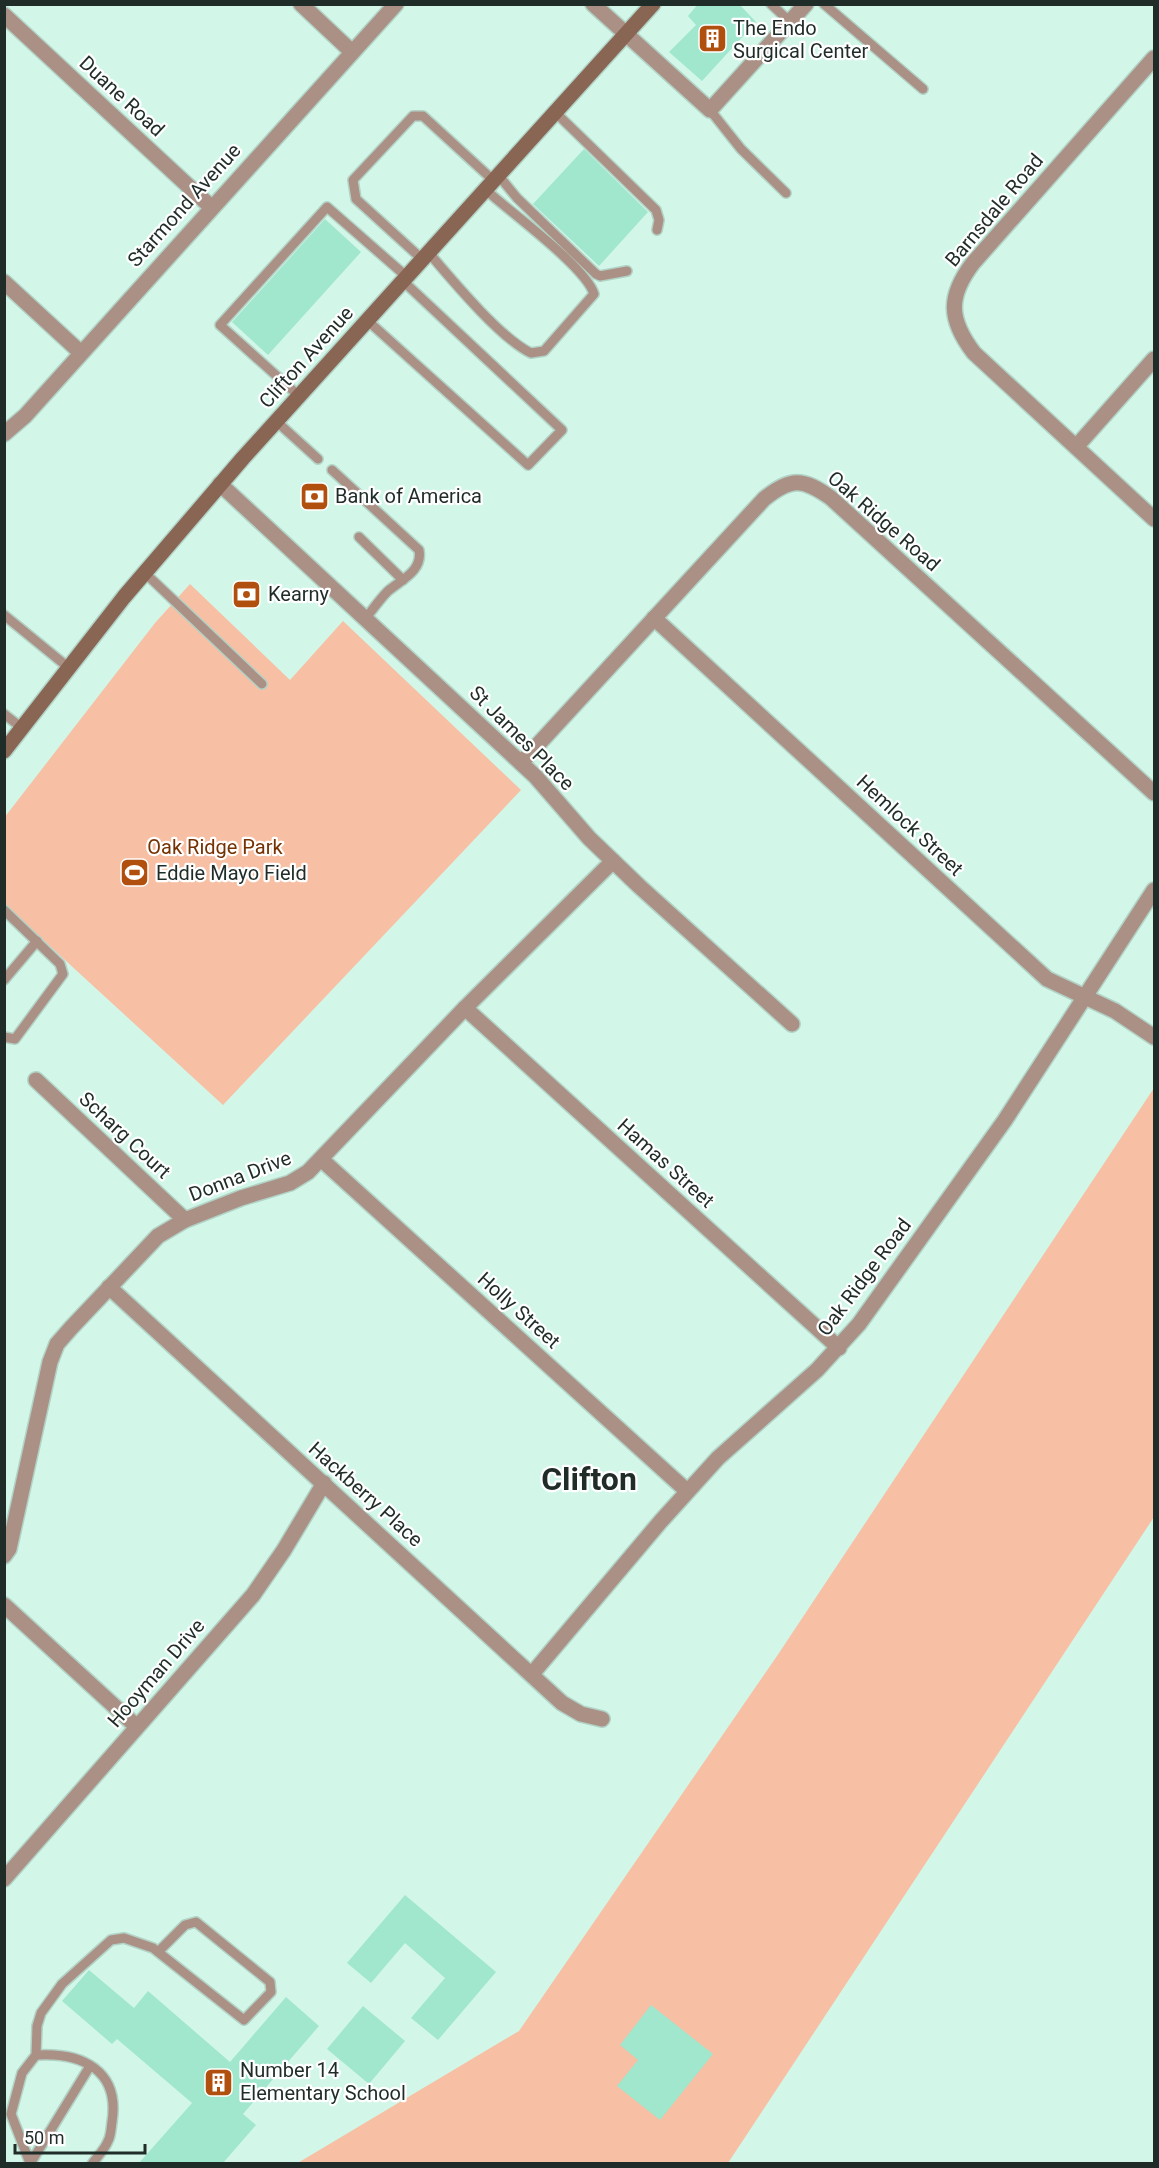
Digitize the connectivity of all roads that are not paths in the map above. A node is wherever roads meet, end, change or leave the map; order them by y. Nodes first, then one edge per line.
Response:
1 (301, 4) edge
2 (396, 4) edge
3 (593, 4) edge
4 (654, 4) edge
5 (771, 4) edge
6 (807, 4) edge
7 (824, 4) edge
8 (4, 15) edge
9 (790, 22) junction
10 (626, 35) junction
11 (352, 52) junction
12 (1155, 58) edge
13 (923, 90) dead end
14 (710, 110) junction
15 (556, 113) junction
16 (493, 182) junction
17 (786, 194) dead end
18 (211, 207) junction
19 (657, 230) dead end
20 (426, 256) junction
21 (627, 271) dead end
22 (405, 279) junction
23 (4, 282) edge
24 (368, 321) junction
25 (80, 352) junction
26 (1155, 359) edge
27 (299, 396) junction
28 (276, 421) junction
29 (4, 434) edge
30 (1077, 447) junction
31 (318, 459) dead end
32 (332, 470) dead end
33 (220, 484) junction
34 (1155, 519) edge
35 (359, 537) dead end
36 (145, 573) junction
37 (403, 580) junction
38 (4, 615) edge
39 (366, 618) junction
40 (654, 618) junction
41 (69, 668) junction
42 (262, 684) dead end
43 (4, 714) edge
44 (22, 728) junction
45 (4, 751) edge
46 (521, 763) junction
47 (1155, 792) edge
48 (613, 861) junction
49 (1155, 890) edge
50 (4, 910) edge
51 (37, 941) junction
52 (4, 980) edge
53 (1086, 996) junction
54 (465, 1008) junction
55 (792, 1024) dead end
56 (4, 1037) edge
57 (1155, 1037) edge
58 (36, 1080) dead end
59 (322, 1160) junction
60 (185, 1220) junction
61 (109, 1287) junction
62 (839, 1348) junction
63 (324, 1483) junction
64 (687, 1491) junction
65 (4, 1556) edge
66 (4, 1605) edge
67 (532, 1674) junction
68 (602, 1719) dead end
69 (136, 1726) junction
70 (4, 1879) edge
71 (158, 1952) junction
72 (36, 2055) junction
73 (90, 2066) junction
74 (30, 2163) edge
75 (92, 2163) edge

1 - 11 street
2 - 11 street, Starmond Avenue
3 - 10 street
4 - 10 main road, Clifton Avenue
5 - 9 lane
6 - 9 street
7 - 13 lane
8 - 18 street, Duane Road
9 - 14 street
10 - 14 street
10 - 15 main road, Clifton Avenue
11 - 18 street, Starmond Avenue
12 - 30 street, Barnsdale Road
14 - 17 lane
15 - 16 main road, Clifton Avenue
15 - 19 lane
16 - 20 main road, Clifton Avenue
16 - 20 lane
16 - 20 lane
16 - 21 lane
18 - 25 street, Starmond Avenue
20 - 22 main road, Clifton Avenue
22 - 24 main road, Clifton Avenue
22 - 24 lane
22 - 27 lane
23 - 25 street
24 - 27 main road, Clifton Avenue
25 - 29 street, Starmond Avenue
26 - 30 street
27 - 28 main road, Clifton Avenue
28 - 31 lane
28 - 33 main road, Clifton Avenue
30 - 34 street, Barnsdale Road
32 - 37 lane
33 - 36 main road, Clifton Avenue
33 - 39 street, St James Place
35 - 37 lane
36 - 41 main road, Clifton Avenue
36 - 42 lane
37 - 39 lane
38 - 41 lane
39 - 46 street, St James Place
40 - 46 street, Oak Ridge Road
40 - 47 street, Oak Ridge Road
40 - 53 street, Hemlock Street
41 - 44 main road, Clifton Avenue
43 - 44 lane
44 - 45 main road, Clifton Avenue
46 - 48 street, St James Place
48 - 54 street, Donna Drive
48 - 55 street, St James Place
49 - 53 street, Oak Ridge Road
50 - 51 lane
51 - 52 lane
51 - 56 lane
53 - 57 street, Hemlock Street
53 - 62 street, Oak Ridge Road
54 - 59 street, Donna Drive
54 - 62 street, Hamas Street
58 - 60 street, Scharg Court
59 - 60 street, Donna Drive
59 - 64 street, Holly Street
60 - 61 street, Donna Drive
61 - 63 street, Hackberry Place
61 - 65 street, Donna Drive
62 - 64 street, Oak Ridge Road
63 - 67 street, Hackberry Place
63 - 69 street, Hooyman Drive
64 - 67 street, Oak Ridge Road
66 - 69 street
67 - 68 street, Hackberry Place
69 - 70 street, Hooyman Drive
71 - 71 lane
71 - 72 lane
72 - 73 lane
72 - 74 lane
73 - 74 lane
73 - 75 lane

